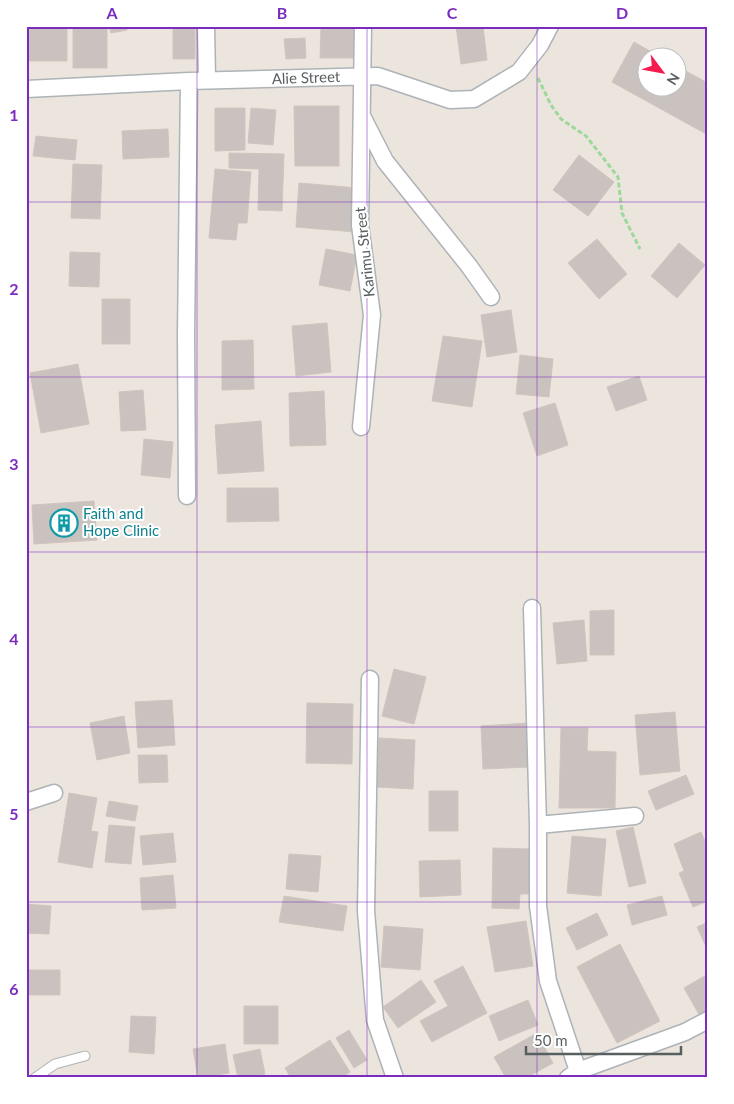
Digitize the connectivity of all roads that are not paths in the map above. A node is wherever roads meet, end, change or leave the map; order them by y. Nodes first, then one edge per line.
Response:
1 (206, 26) edge
2 (363, 26) edge
3 (550, 26) edge
4 (362, 76) junction
5 (207, 80) junction
6 (189, 81) junction
7 (26, 89) edge
8 (361, 115) junction
9 (491, 297) dead end
10 (361, 427) dead end
11 (187, 496) dead end
12 (532, 608) dead end
13 (370, 679) dead end
14 (54, 793) dead end
15 (26, 802) edge
16 (635, 816) dead end
17 (538, 825) junction
18 (708, 1020) edge
19 (85, 1056) dead end
20 (576, 1076) edge
21 (35, 1078) edge
22 (395, 1078) edge

1 - 5 street
2 - 4 street, Karimu Street
3 - 4 street, Alie Street
4 - 5 street, Alie Street
4 - 8 street, Karimu Street
5 - 6 street, Alie Street
6 - 7 street, Alie Street
6 - 11 street
8 - 9 street
8 - 10 street, Karimu Street
12 - 17 street
13 - 22 street
14 - 15 street
16 - 17 street
17 - 20 street
18 - 20 street
19 - 21 lane

